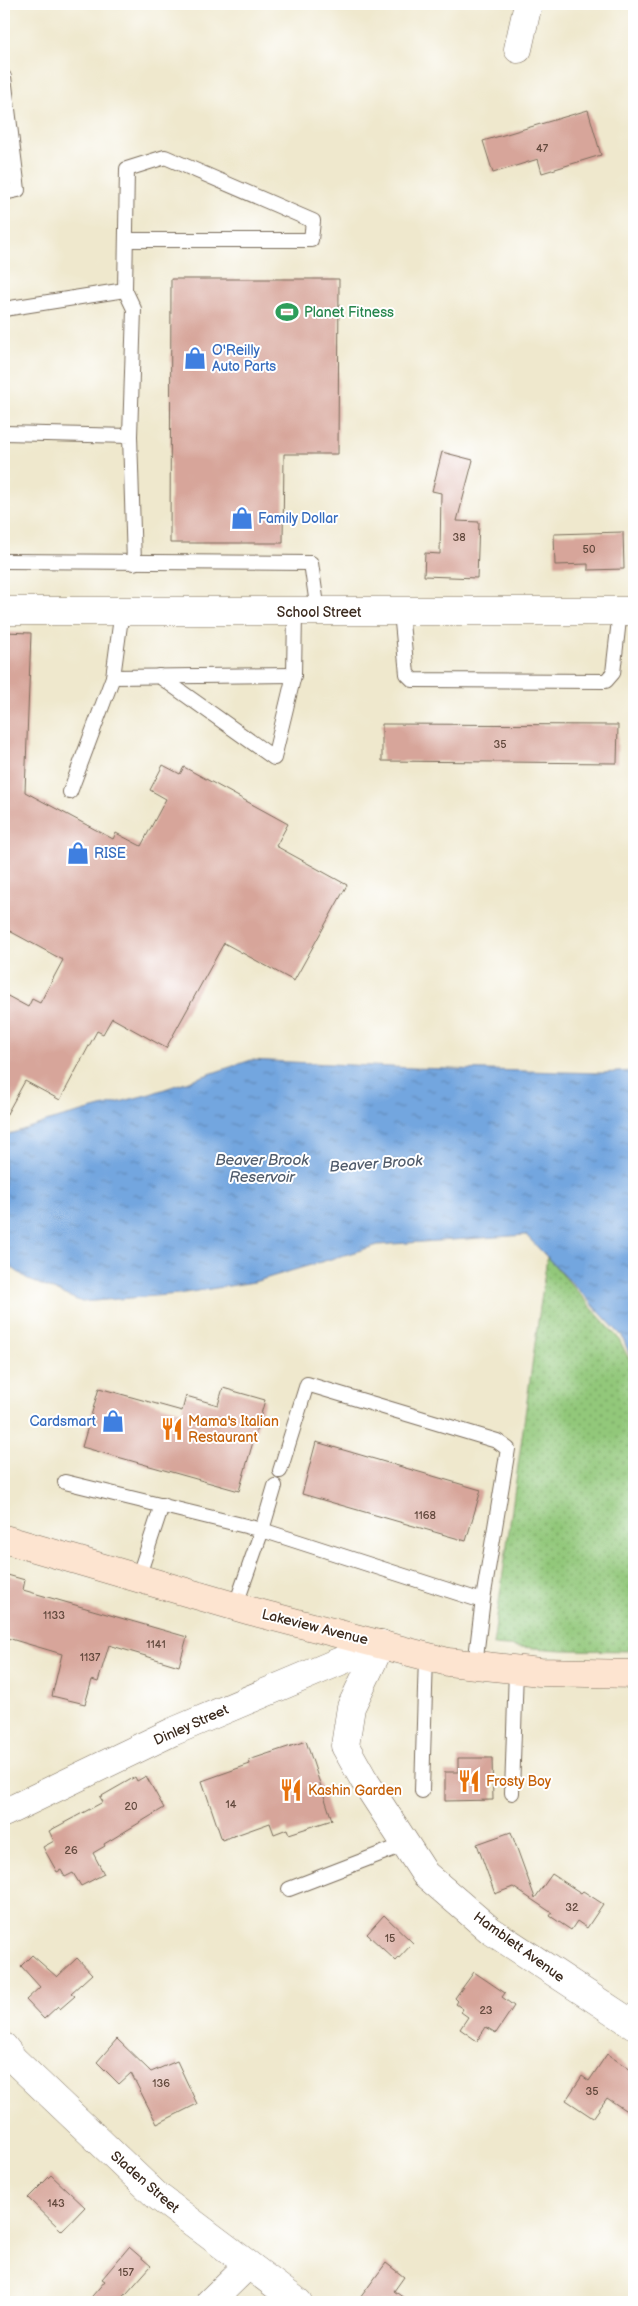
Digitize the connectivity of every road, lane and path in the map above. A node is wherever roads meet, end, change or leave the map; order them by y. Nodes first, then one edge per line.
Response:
1 (528, 4) edge
2 (518, 49) dead end
3 (4, 78) edge
4 (4, 193) edge
5 (126, 240) junction
6 (125, 290) junction
7 (4, 310) edge
8 (4, 433) edge
9 (130, 436) junction
10 (4, 561) edge
11 (134, 563) junction
12 (122, 610) junction
13 (4, 611) edge
14 (627, 611) edge
15 (306, 612) junction
16 (402, 612) junction
17 (294, 675) junction
18 (160, 676) junction
19 (113, 677) junction
20 (70, 792) dead end
21 (280, 1471) dead end
22 (65, 1482) dead end
23 (275, 1486) dead end
24 (162, 1505) junction
25 (262, 1530) junction
26 (4, 1539) edge
27 (138, 1578) junction
28 (483, 1599) junction
29 (235, 1606) junction
30 (380, 1644) junction
31 (426, 1656) junction
32 (475, 1665) junction
33 (516, 1669) junction
34 (634, 1674) edge
35 (422, 1791) dead end
36 (512, 1793) dead end
37 (4, 1813) edge
38 (406, 1844) junction
39 (290, 1889) dead end
40 (634, 2025) edge
41 (4, 2047) edge
42 (248, 2265) junction
43 (210, 2302) edge
44 (298, 2302) edge

1 - 2 street
3 - 4 lane
5 - 5 lane
5 - 6 lane
6 - 7 lane
6 - 9 lane
8 - 9 lane
9 - 11 lane
10 - 11 lane
11 - 15 lane
12 - 13 street, School Street
12 - 15 street, School Street
12 - 19 lane
14 - 16 street, School Street
14 - 16 lane
15 - 16 street, School Street
15 - 17 lane
17 - 18 lane
17 - 18 lane
18 - 19 lane
19 - 20 lane
21 - 28 lane
22 - 24 lane
23 - 25 lane
24 - 25 lane
24 - 27 lane
25 - 28 lane
25 - 29 lane
26 - 27 main road, Lakeview Avenue
27 - 29 main road, Lakeview Avenue
28 - 32 lane
29 - 30 main road, Lakeview Avenue
30 - 31 main road, Lakeview Avenue
30 - 37 street, Dinley Street
30 - 38 street, Hamblett Avenue
31 - 32 main road, Lakeview Avenue
31 - 35 lane
32 - 33 main road, Lakeview Avenue
33 - 34 main road, Lakeview Avenue
33 - 36 lane
38 - 39 lane
38 - 40 street, Hamblett Avenue
41 - 42 street, Sladen Street
42 - 43 street
42 - 44 street, Sladen Street

